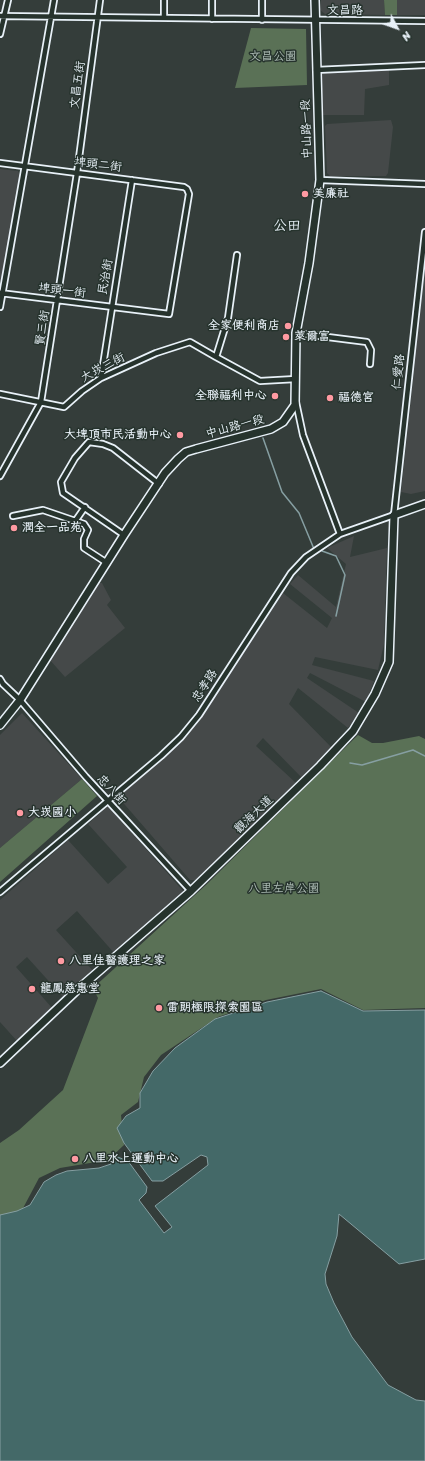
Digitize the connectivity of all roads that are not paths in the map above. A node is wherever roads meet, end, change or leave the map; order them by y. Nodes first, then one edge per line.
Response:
1 (8, 0) edge
2 (54, 0) edge
3 (100, 0) edge
4 (164, 0) edge
5 (212, 0) edge
6 (262, 0) edge
7 (315, 0) edge
8 (2, 16) edge
9 (51, 17) junction
10 (97, 18) junction
11 (164, 18) junction
12 (212, 19) junction
13 (262, 20) junction
14 (314, 20) junction
15 (425, 21) edge
16 (0, 34) edge
17 (425, 65) edge
18 (316, 70) junction
19 (0, 163) edge
20 (24, 166) junction
21 (76, 173) junction
22 (132, 180) junction
23 (320, 180) junction
24 (425, 184) edge
25 (425, 232) edge
26 (236, 255) dead end
27 (1, 293) edge
28 (57, 301) junction
29 (0, 307) edge
30 (111, 307) junction
31 (169, 314) joint
32 (296, 333) junction
33 (216, 357) junction
34 (370, 364) dead end
35 (101, 378) junction
36 (296, 379) junction
37 (0, 394) edge
38 (41, 402) junction
39 (296, 402) junction
40 (0, 475) edge
41 (159, 484) junction
42 (425, 504) edge
43 (85, 507) junction
44 (394, 515) junction
45 (13, 516) dead end
46 (76, 520) junction
47 (340, 534) junction
48 (124, 535) junction
49 (106, 563) junction
50 (0, 679) edge
51 (20, 700) junction
52 (0, 725) edge
53 (107, 801) junction
54 (192, 891) junction
55 (0, 892) edge
56 (0, 1063) edge

1 - 8 street
2 - 9 street
3 - 10 street, 文昌五街
4 - 11 street
5 - 12 street
6 - 13 street
7 - 14 main road, 中山路一段
8 - 9 street, 文昌路
8 - 16 street
9 - 10 street, 文昌路
9 - 20 street
10 - 11 street, 文昌路
10 - 21 street, 文昌五街
11 - 12 street, 文昌路
12 - 13 street, 文昌路
13 - 14 street, 文昌路
14 - 15 street, 文昌路
14 - 18 main road, 中山路一段
17 - 18 street
18 - 23 main road, 中山路一段
19 - 20 street, 埤頭二街
20 - 21 street, 埤頭二街
20 - 27 street
21 - 22 street, 埤頭二街
21 - 28 street, 賢三街
22 - 30 street, 民治街
22 - 31 street, 埤頭二街
23 - 24 street
23 - 32 main road, 中山路一段
25 - 44 street, 仁愛路
26 - 33 street
27 - 28 street, 埤頭一街
27 - 29 street
28 - 30 street, 埤頭一街
28 - 38 street, 賢三街
30 - 31 street, 埤頭一街
30 - 35 street, 民治街
32 - 34 street
32 - 36 main road, 中山路一段
33 - 35 street, 大崁三街
33 - 36 street
35 - 38 street, 大崁三街
36 - 39 main road, 中山路一段
37 - 38 street, 大崁三街
38 - 40 street, 賢三街
39 - 41 main road, 中山路一段
39 - 47 street
41 - 43 street
41 - 48 main road, 中山路一段
42 - 44 main road, 忠孝路
43 - 46 street
43 - 48 street
44 - 47 street, 忠孝路
44 - 54 main road, 觀海大道
45 - 46 street
46 - 49 street
47 - 53 street, 忠孝路
48 - 49 main road, 中山路一段
49 - 51 main road, 中山路一段
50 - 51 street
51 - 52 main road, 中山路一段
51 - 53 street, 忠八街
53 - 54 street, 忠八街
53 - 55 street, 忠孝路
54 - 56 main road, 觀海大道

